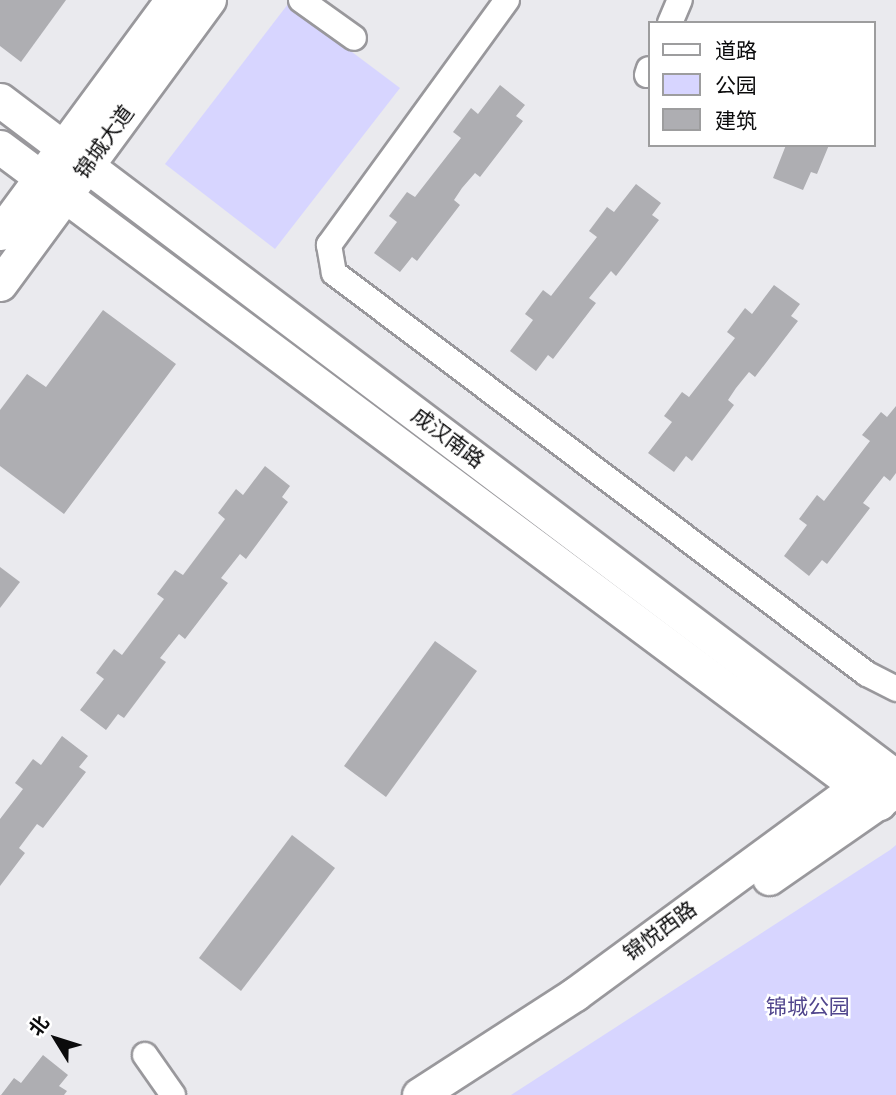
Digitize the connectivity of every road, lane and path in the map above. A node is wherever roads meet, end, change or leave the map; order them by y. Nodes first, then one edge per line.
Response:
1 (172, 0) edge
2 (209, 0) edge
3 (300, 0) edge
4 (507, 0) edge
5 (680, 0) edge
6 (671, 21) edge
7 (354, 38) dead end
8 (0, 100) edge
9 (0, 147) edge
10 (76, 156) junction
11 (52, 188) junction
12 (0, 233) edge
13 (0, 284) edge
14 (896, 689) edge
15 (885, 780) edge
16 (145, 1055) dead end
17 (173, 1095) edge
18 (419, 1095) edge
19 (457, 1095) edge

1 - 10 main road, 锦城大道
2 - 10 main road, 锦城大道
3 - 7 street
4 - 14 street
5 - 6 street
8 - 10 main road, 成汉南路
9 - 11 main road, 成汉南路
10 - 11 main road, 锦城大道
10 - 15 main road, 成汉南路
11 - 12 main road, 锦城大道
11 - 13 main road, 锦城大道
11 - 15 main road, 成汉南路
15 - 18 main road, 锦悦西路
15 - 19 main road, 锦悦西路
16 - 17 street

